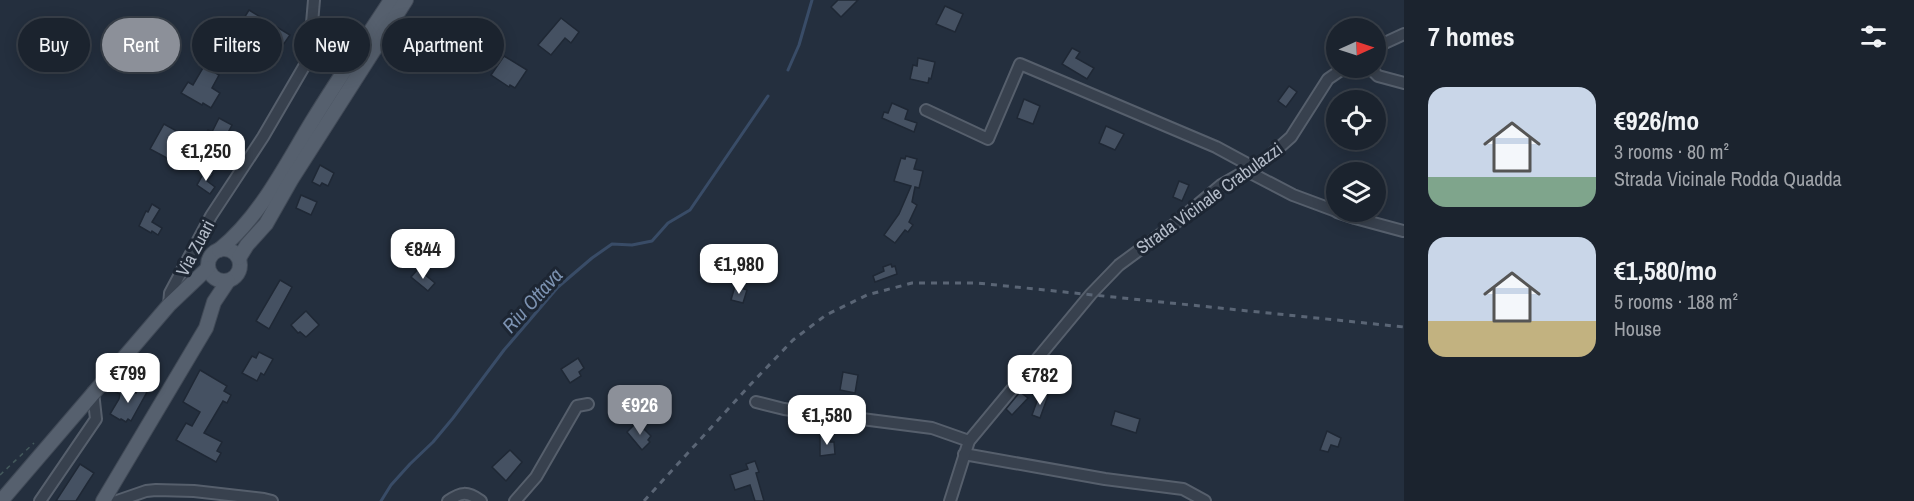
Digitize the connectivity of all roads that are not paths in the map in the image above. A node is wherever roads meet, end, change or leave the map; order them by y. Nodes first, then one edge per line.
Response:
1 (314, 0) edge
2 (391, 0) edge
3 (406, 0) edge
4 (1404, 34) edge
5 (1386, 42) edge
6 (1329, 78) edge
7 (1386, 78) edge
8 (1404, 82) edge
9 (926, 110) dead end
10 (1250, 169) junction
11 (1326, 208) edge
12 (1369, 222) edge
13 (1403, 231) edge
14 (219, 250) junction
15 (239, 258) junction
16 (208, 268) junction
17 (228, 281) junction
18 (169, 305) junction
19 (93, 392) junction
20 (756, 402) dead end
21 (588, 404) dead end
22 (969, 441) junction
23 (964, 453) junction
24 (109, 499) edge
25 (1, 501) edge
26 (40, 501) edge
27 (272, 501) edge
28 (448, 501) edge
29 (481, 501) edge
30 (515, 501) edge
31 (950, 501) edge
32 (1205, 501) edge

1 - 18 street, Via Zuari
2 - 14 main road
3 - 15 main road
4 - 5 street
6 - 10 street, Strada Vicinale Crabulazzi
7 - 8 street
9 - 10 street
10 - 11 street
10 - 22 street, Strada Vicinale Crabulazzi
12 - 13 street
14 - 15 main road
14 - 16 main road
15 - 17 main road
16 - 17 main road
16 - 18 main road
17 - 24 main road
18 - 19 main road
19 - 25 main road
19 - 26 street
20 - 22 street
21 - 30 street
22 - 23 street, Strada Vicinale Crabulazzi
23 - 31 street, Strada Vicinale Crabulazzi
23 - 32 street
24 - 27 street
28 - 29 street

